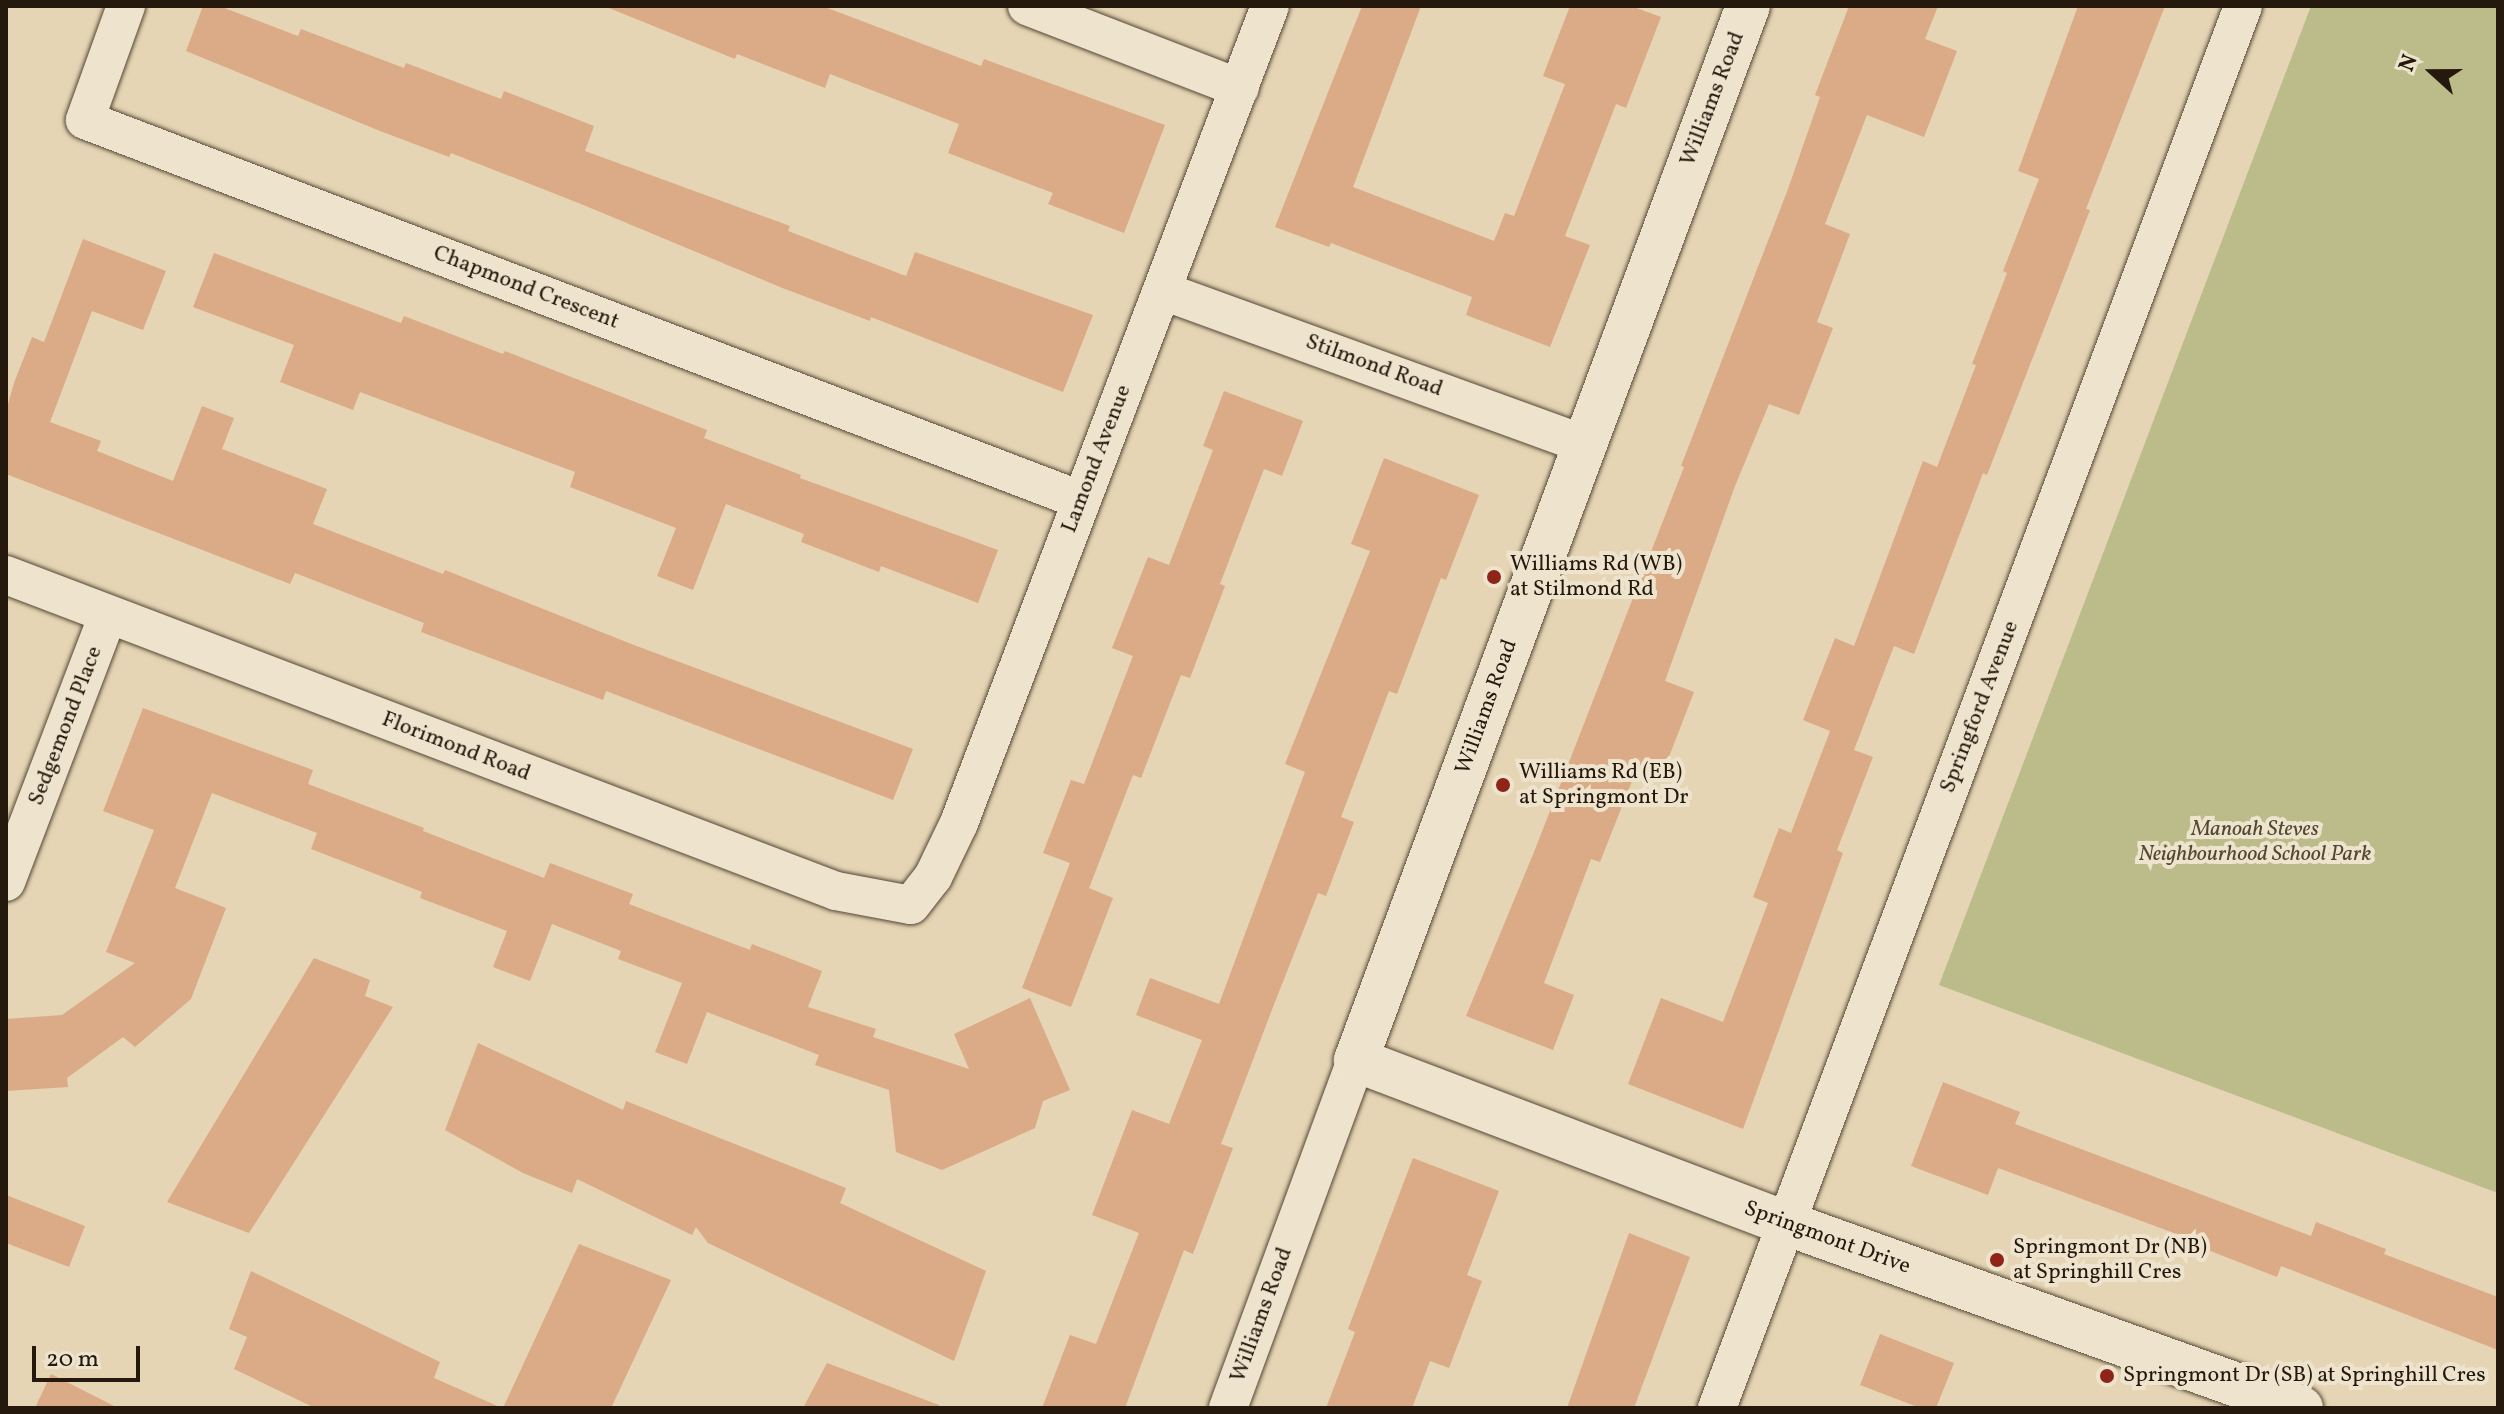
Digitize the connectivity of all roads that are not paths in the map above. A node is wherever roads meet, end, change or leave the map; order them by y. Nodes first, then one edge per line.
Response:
1 (126, 6) edge
2 (1027, 6) edge
3 (1270, 6) edge
4 (1748, 6) edge
5 (2243, 6) edge
6 (1240, 88) junction
7 (1163, 291) junction
8 (1584, 444) junction
9 (1080, 500) junction
10 (6, 575) edge
11 (108, 615) junction
12 (6, 882) edge
13 (911, 905) joint
14 (1356, 1060) junction
15 (1788, 1224) junction
16 (2293, 1407) edge
17 (1228, 1408) edge
18 (1717, 1408) edge

1 - 9 street, Chapmond Crescent
2 - 6 street
3 - 6 street, Lamond Avenue
4 - 8 street, Williams Road
5 - 15 street, Springford Avenue
6 - 7 street, Lamond Avenue
7 - 8 street, Stilmond Road
7 - 9 street, Lamond Avenue
8 - 14 street, Williams Road
9 - 13 street, Lamond Avenue
10 - 11 street, Florimond Road
11 - 12 street, Sedgemond Place
11 - 13 street, Florimond Road
14 - 15 street, Springmont Drive
14 - 17 street, Williams Road
15 - 16 street, Springmont Drive
15 - 18 street, Springford Avenue

